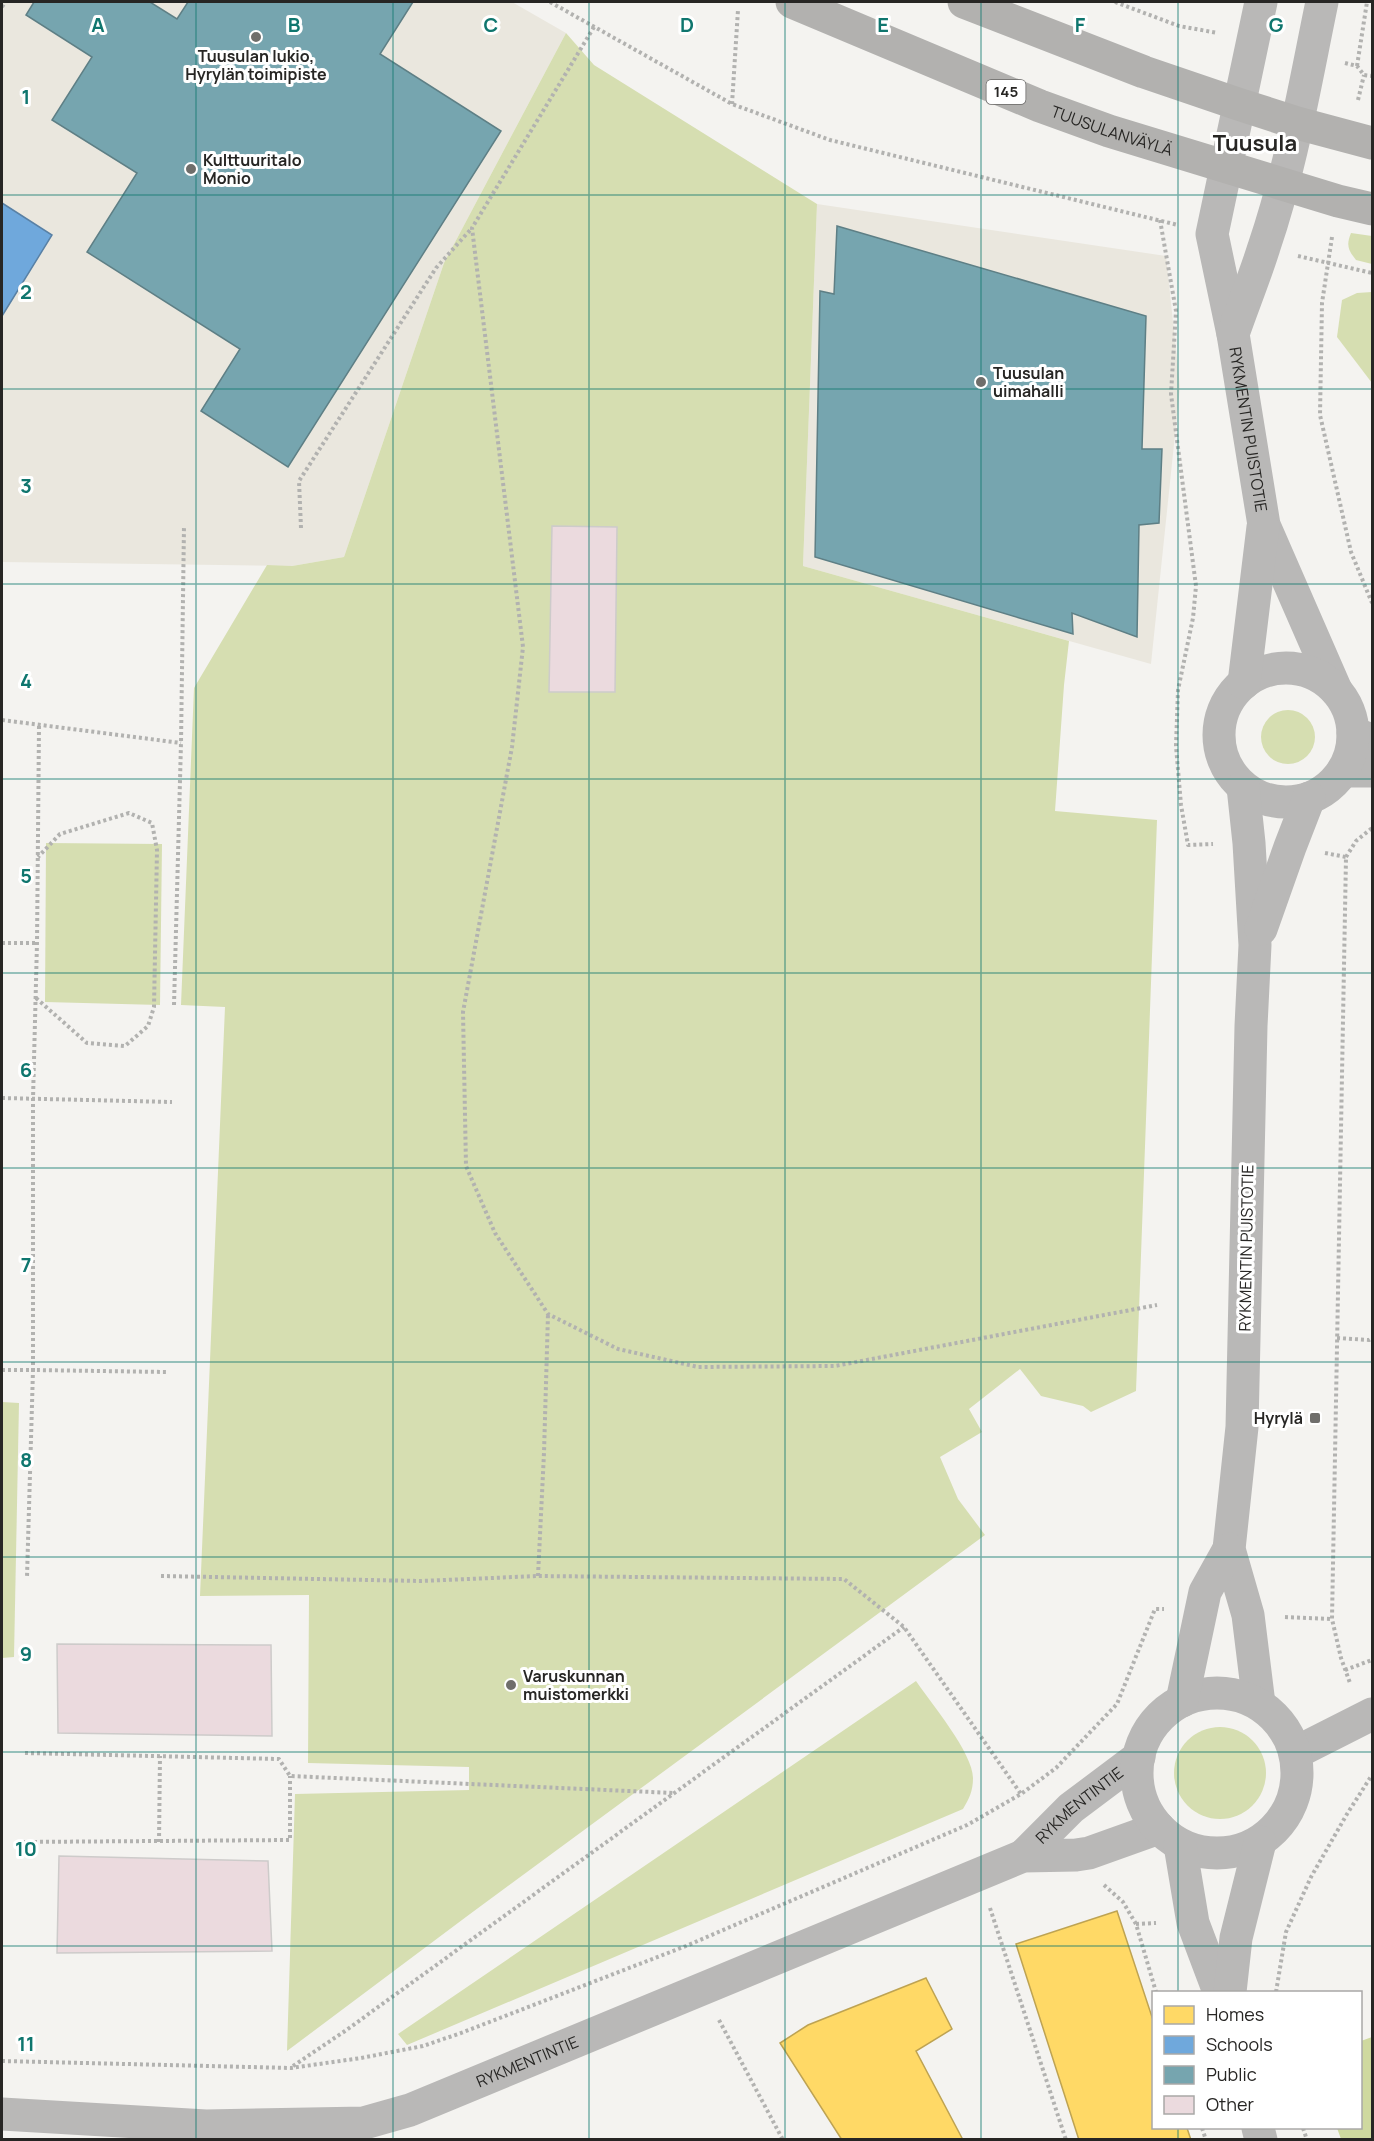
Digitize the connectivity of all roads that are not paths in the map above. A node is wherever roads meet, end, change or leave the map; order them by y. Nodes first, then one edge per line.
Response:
1 (792, 2) edge
2 (964, 2) edge
3 (1262, 2) edge
4 (1322, 2) edge
5 (1238, 104) junction
6 (1297, 123) junction
7 (1372, 143) edge
8 (1226, 168) junction
9 (1282, 184) junction
10 (1372, 209) edge
11 (1233, 334) junction
12 (1264, 525) junction
13 (1244, 683) junction
14 (1336, 690) junction
15 (1363, 737) edge
16 (1358, 771) edge
17 (1243, 787) junction
18 (1309, 798) junction
19 (1255, 945) junction
20 (1229, 1549) junction
21 (1182, 1701) junction
22 (1259, 1704) junction
23 (1372, 1714) edge
24 (1295, 1753) junction
25 (1139, 1757) junction
26 (1169, 1836) junction
27 (1260, 1842) junction
28 (1023, 1856) junction
29 (1219, 1991) edge
30 (1230, 1991) edge
31 (2, 2114) edge
32 (207, 2133) edge

1 - 8 main road, TUUSULANVÄYLÄ / 145
2 - 5 main road
3 - 5 street, RYKMENTIN PUISTOTIE
4 - 6 street, RYKMENTIN PUISTOTIE
5 - 6 main road
5 - 8 street, RYKMENTIN PUISTOTIE
6 - 7 main road
6 - 9 street, RYKMENTIN PUISTOTIE
8 - 9 main road, TUUSULANVÄYLÄ / 145
8 - 11 street, RYKMENTIN PUISTOTIE
9 - 10 main road, TUUSULANVÄYLÄ / 145
9 - 11 street, RYKMENTIN PUISTOTIE
11 - 12 street, RYKMENTIN PUISTOTIE
12 - 13 street, RYKMENTIN PUISTOTIE
12 - 14 street, RYKMENTIN PUISTOTIE
13 - 14 street
13 - 17 street
14 - 15 street
15 - 16 street
16 - 18 street
17 - 18 street
17 - 19 street, RYKMENTIN PUISTOTIE
18 - 19 street, RYKMENTIN PUISTOTIE
19 - 20 street, RYKMENTIN PUISTOTIE
20 - 21 street, RYKMENTIN PUISTOTIE
20 - 22 street, RYKMENTIN PUISTOTIE
21 - 22 street
21 - 25 street
22 - 24 street
23 - 24 street
24 - 27 street
25 - 26 street
25 - 28 street, RYKMENTINTIE
26 - 27 street
26 - 28 street, RYKMENTINTIE
26 - 29 street
27 - 30 street
28 - 32 street, RYKMENTINTIE
31 - 32 street, RYKMENTINTIE

